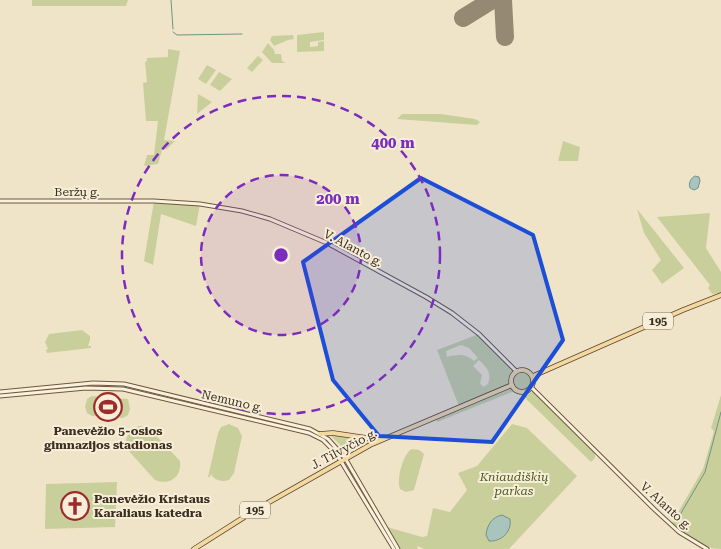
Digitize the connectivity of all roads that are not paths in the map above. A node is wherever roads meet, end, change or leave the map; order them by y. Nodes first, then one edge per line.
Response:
1 (0, 201) edge
2 (154, 201) joint
3 (721, 295) edge
4 (516, 371) junction
5 (532, 376) junction
6 (512, 385) junction
7 (531, 387) junction
8 (0, 394) edge
9 (320, 434) junction
10 (380, 440) junction
11 (343, 459) junction
12 (194, 549) edge
13 (394, 549) edge
14 (398, 549) edge
15 (707, 549) edge

1 - 2 main road, Beržų g.
2 - 4 main road, V. Alanto g.
3 - 5 main road, 195
4 - 5 main road
4 - 6 main road
5 - 7 main road
6 - 7 main road, 195
6 - 10 main road, J. Tilvyčio g. / 195
7 - 15 main road, V. Alanto g.
8 - 9 main road, Nemuno g.
8 - 11 main road, Nemuno g.
9 - 10 main road
9 - 11 main road, Nemuno g.
10 - 11 main road, J. Tilvyčio g. / 195
11 - 12 main road, J. Tilvyčio g. / 195
11 - 13 main road, Nemuno g.
11 - 14 main road, Nemuno g.

